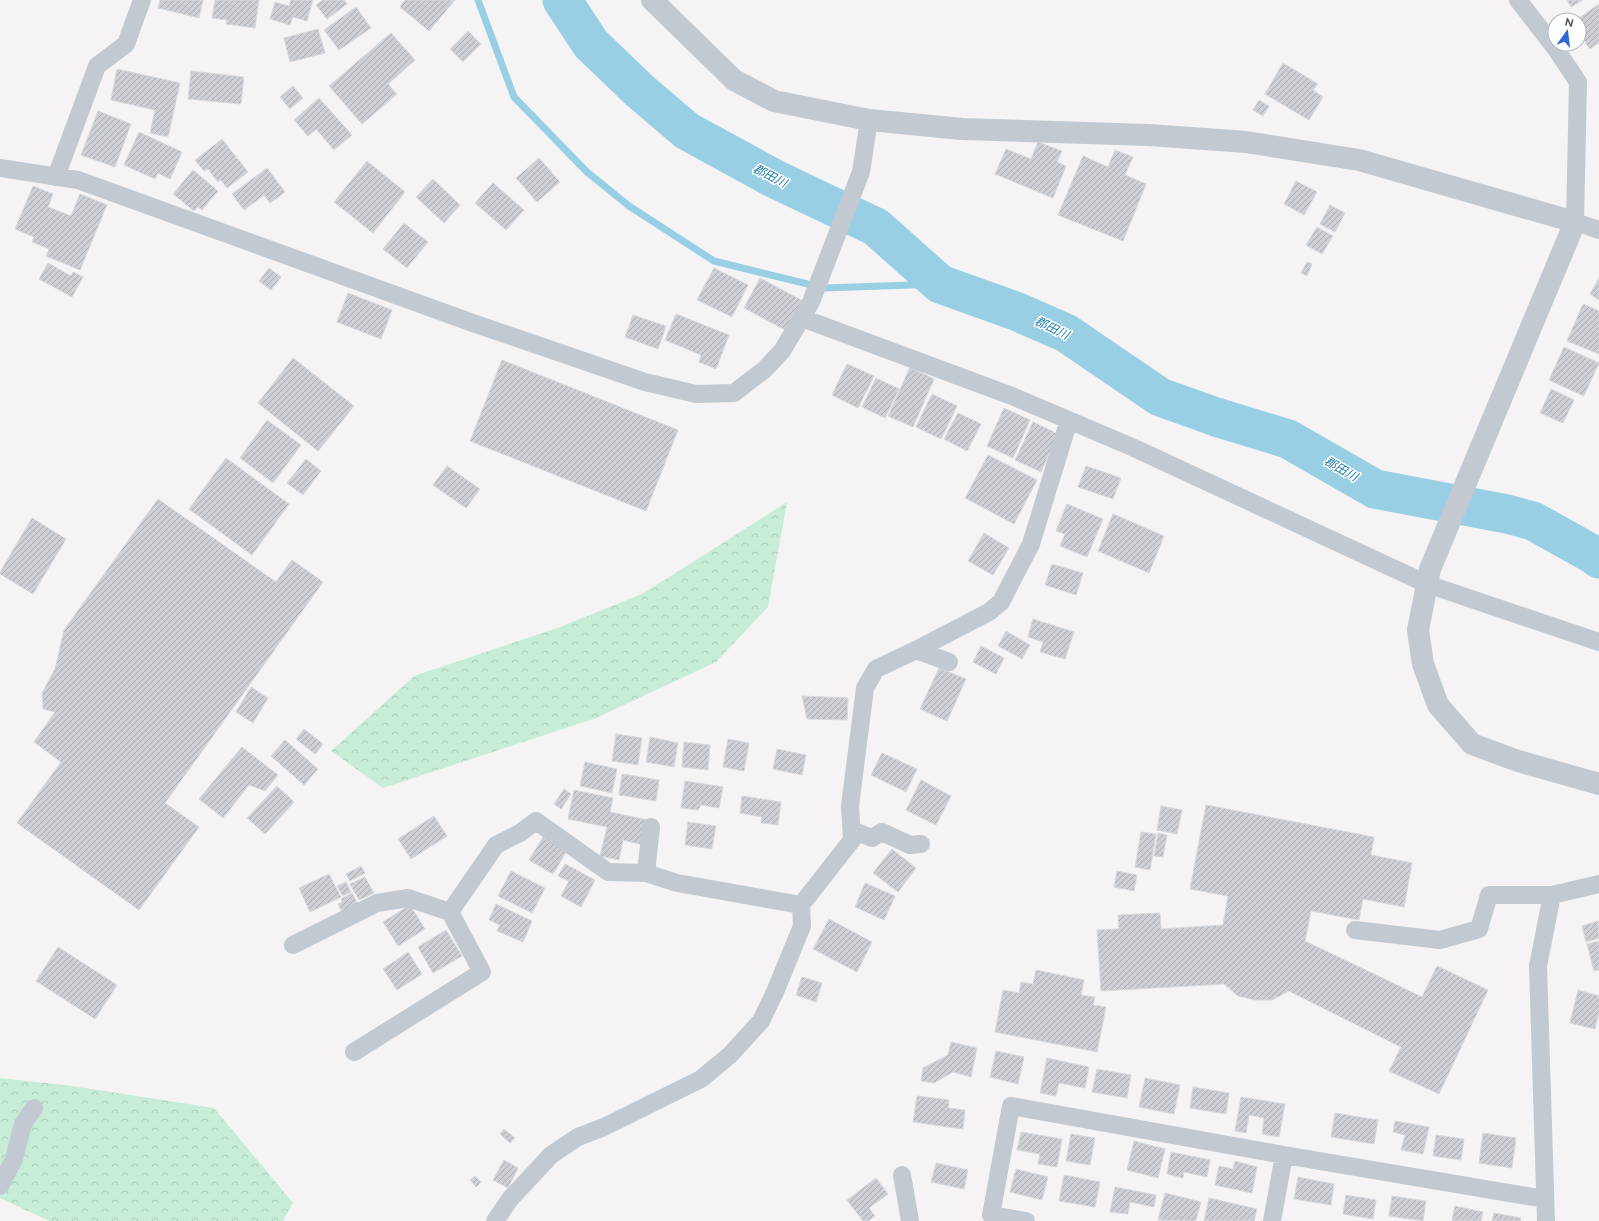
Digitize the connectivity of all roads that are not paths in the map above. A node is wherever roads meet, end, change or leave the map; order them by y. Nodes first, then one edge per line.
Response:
1 (142, 0) edge
2 (652, 0) edge
3 (1518, 0) edge
4 (869, 120) junction
5 (0, 168) edge
6 (56, 177) junction
7 (1575, 222) junction
8 (1599, 230) edge
9 (802, 318) junction
10 (1069, 420) junction
11 (1429, 577) junction
12 (1599, 642) edge
13 (916, 650) junction
14 (949, 662) dead end
15 (1599, 784) edge
16 (651, 827) dead end
17 (852, 830) junction
18 (921, 844) dead end
19 (646, 873) junction
20 (1599, 884) edge
21 (1552, 895) junction
22 (801, 905) junction
23 (450, 912) junction
24 (1355, 930) dead end
25 (294, 945) dead end
26 (354, 1052) dead end
27 (34, 1108) dead end
28 (1284, 1155) junction
29 (902, 1175) dead end
30 (0, 1186) edge
31 (1545, 1200) junction
32 (495, 1221) edge
33 (910, 1221) edge
34 (1026, 1221) edge
35 (1272, 1221) edge
36 (1546, 1221) edge

1 - 6 street
2 - 4 street
3 - 7 street
4 - 7 street
4 - 9 street
5 - 6 street
6 - 9 street
7 - 8 street
7 - 11 street
9 - 10 street
10 - 11 street
10 - 13 street
11 - 12 street
11 - 15 street
13 - 14 street
13 - 17 street
16 - 19 street
17 - 18 street
17 - 22 street
19 - 22 street
19 - 23 street
20 - 21 street
21 - 24 street
21 - 31 street
22 - 32 street
23 - 25 street
23 - 26 street
27 - 30 street
28 - 31 street
28 - 34 street
28 - 35 street
29 - 33 street
31 - 36 street

